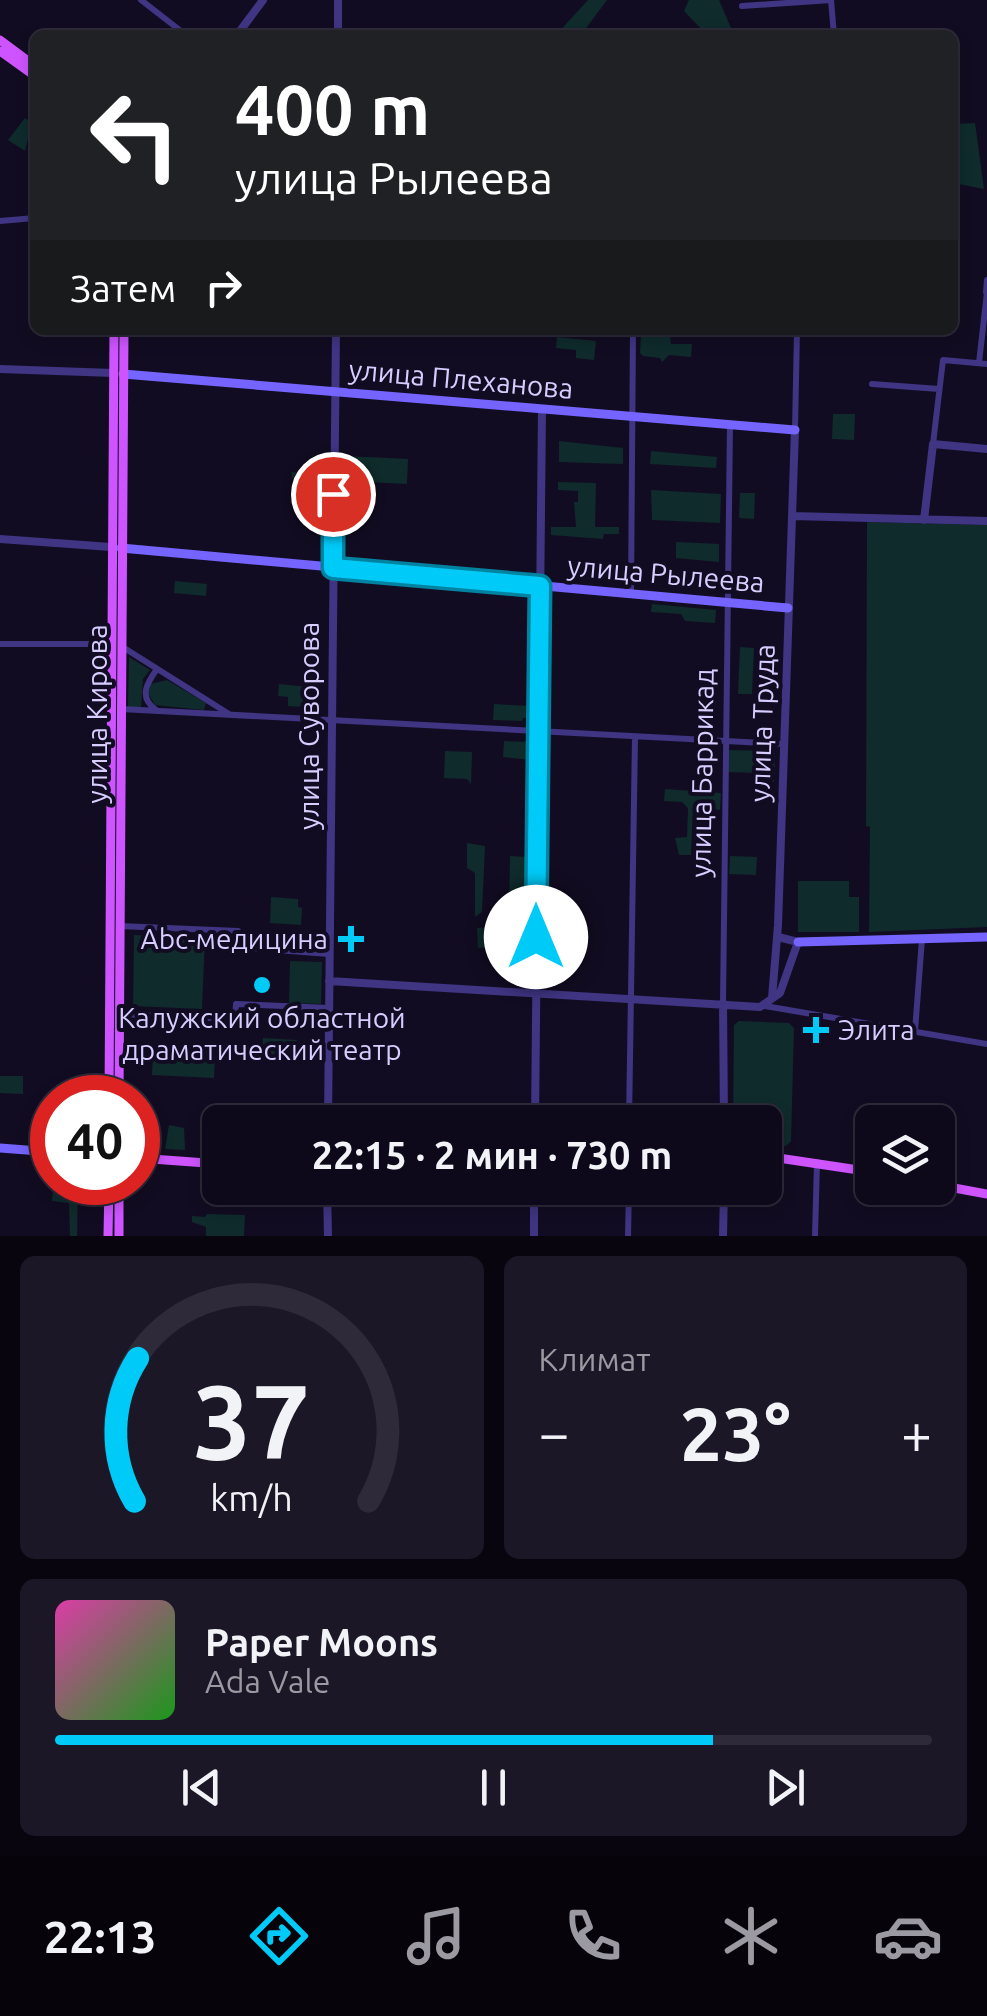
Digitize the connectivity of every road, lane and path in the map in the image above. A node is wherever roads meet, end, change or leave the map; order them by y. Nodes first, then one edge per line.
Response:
1 (141, 0) edge
2 (263, 0) edge
3 (338, 0) edge
4 (831, 0) edge
5 (742, 6) dead end
6 (180, 30) edge
7 (242, 30) edge
8 (338, 30) edge
9 (834, 30) edge
10 (0, 40) edge
11 (0, 50) edge
12 (30, 62) edge
13 (30, 72) edge
14 (30, 218) edge
15 (0, 221) edge
16 (987, 280) edge
17 (986, 292) edge
18 (114, 335) edge
19 (123, 335) edge
20 (336, 335) edge
21 (633, 335) edge
22 (797, 335) edge
23 (983, 364) edge
24 (0, 369) edge
25 (118, 373) junction
26 (872, 384) dead end
27 (939, 389) junction
28 (336, 390) junction
29 (542, 408) junction
30 (632, 417) junction
31 (730, 425) junction
32 (795, 430) junction
33 (932, 444) junction
34 (987, 449) edge
35 (792, 516) junction
36 (924, 520) junction
37 (987, 522) edge
38 (0, 539) edge
39 (116, 547) junction
40 (333, 568) junction
41 (540, 586) junction
42 (631, 594) junction
43 (728, 602) junction
44 (788, 608) junction
45 (0, 644) edge
46 (115, 645) junction
47 (158, 669) junction
48 (120, 709) junction
49 (157, 711) junction
50 (230, 714) junction
51 (332, 722) junction
52 (537, 732) junction
53 (635, 737) junction
54 (726, 742) junction
55 (784, 744) junction
56 (119, 926) junction
57 (778, 937) junction
58 (987, 937) edge
59 (922, 939) junction
60 (798, 942) junction
61 (330, 954) junction
62 (329, 981) junction
63 (536, 992) junction
64 (631, 998) junction
65 (769, 1002) junction
66 (723, 1003) junction
67 (743, 1006) junction
68 (329, 1008) junction
69 (120, 1014) junction
70 (724, 1022) junction
71 (915, 1032) junction
72 (987, 1044) edge
73 (109, 1075) edge
74 (119, 1075) edge
75 (328, 1105) edge
76 (535, 1105) edge
77 (630, 1105) edge
78 (724, 1105) edge
79 (0, 1148) edge
80 (30, 1150) edge
81 (782, 1158) edge
82 (160, 1160) edge
83 (817, 1162) junction
84 (202, 1163) edge
85 (855, 1169) edge
86 (955, 1187) edge
87 (987, 1194) edge
88 (108, 1205) edge
89 (119, 1205) edge
90 (327, 1205) edge
91 (534, 1205) edge
92 (629, 1205) edge
93 (724, 1205) edge
94 (108, 1236) edge
95 (118, 1236) edge
96 (328, 1236) edge
97 (534, 1236) edge
98 (628, 1236) edge
99 (723, 1236) edge
100 (815, 1236) edge

1 - 6 street
2 - 7 street
3 - 8 street
4 - 5 street
4 - 9 street
10 - 12 main road
11 - 13 main road
14 - 15 street
16 - 17 street
17 - 23 street
18 - 25 main road, улица Кирова
19 - 25 main road, улица Кирова
20 - 28 street, улица Суворова
21 - 30 street
22 - 32 street, улица Труда
23 - 27 street
24 - 25 street, улица Плеханова
25 - 28 main road, улица Плеханова
25 - 39 main road, улица Кирова
26 - 27 street
27 - 33 street
28 - 29 main road, улица Плеханова
28 - 40 street, улица Суворова
29 - 30 main road, улица Плеханова
29 - 41 street
30 - 31 main road, улица Плеханова
30 - 42 street
31 - 32 main road, улица Плеханова
31 - 43 street, улица Баррикад
32 - 35 street, улица Труда
33 - 34 street
33 - 36 street
35 - 36 street
35 - 44 street, улица Труда
36 - 37 street
38 - 39 street, улица Рылеева
39 - 40 main road, улица Рылеева
39 - 46 main road, улица Кирова
40 - 41 main road, улица Рылеева
40 - 51 street, улица Суворова
41 - 42 main road, улица Рылеева
41 - 52 street
42 - 43 main road, улица Рылеева
43 - 44 main road, улица Рылеева
43 - 54 street, улица Баррикад
44 - 55 street, улица Труда
45 - 46 street
46 - 47 street
46 - 48 main road, улица Кирова
46 - 73 main road, улица Кирова
47 - 49 street
47 - 50 street
48 - 49 street
48 - 56 main road, улица Кирова
49 - 50 street
50 - 51 street
51 - 52 street
51 - 61 street, улица Суворова
52 - 53 street
52 - 63 street
53 - 54 street
53 - 64 street
54 - 55 street
54 - 66 street, улица Баррикад
55 - 57 street, улица Труда
56 - 61 street
56 - 69 main road, улица Кирова
57 - 60 street
57 - 65 street, улица Труда
58 - 59 main road
59 - 60 main road
59 - 71 street
60 - 65 street
61 - 62 street, улица Суворова
62 - 63 street
62 - 68 street, улица Суворова
63 - 64 street
63 - 76 street
64 - 66 street
64 - 77 street
65 - 67 street
65 - 71 street
66 - 67 street
66 - 70 street, улица Баррикад
67 - 70 street
68 - 69 street
68 - 75 street, улица Суворова
69 - 74 main road, улица Кирова
70 - 78 street, улица Баррикад
71 - 72 street
79 - 80 main road
81 - 83 main road
82 - 84 main road
83 - 85 main road
83 - 100 street
86 - 87 main road
88 - 94 main road
89 - 95 main road
90 - 96 street
91 - 97 street
92 - 98 street
93 - 99 street

